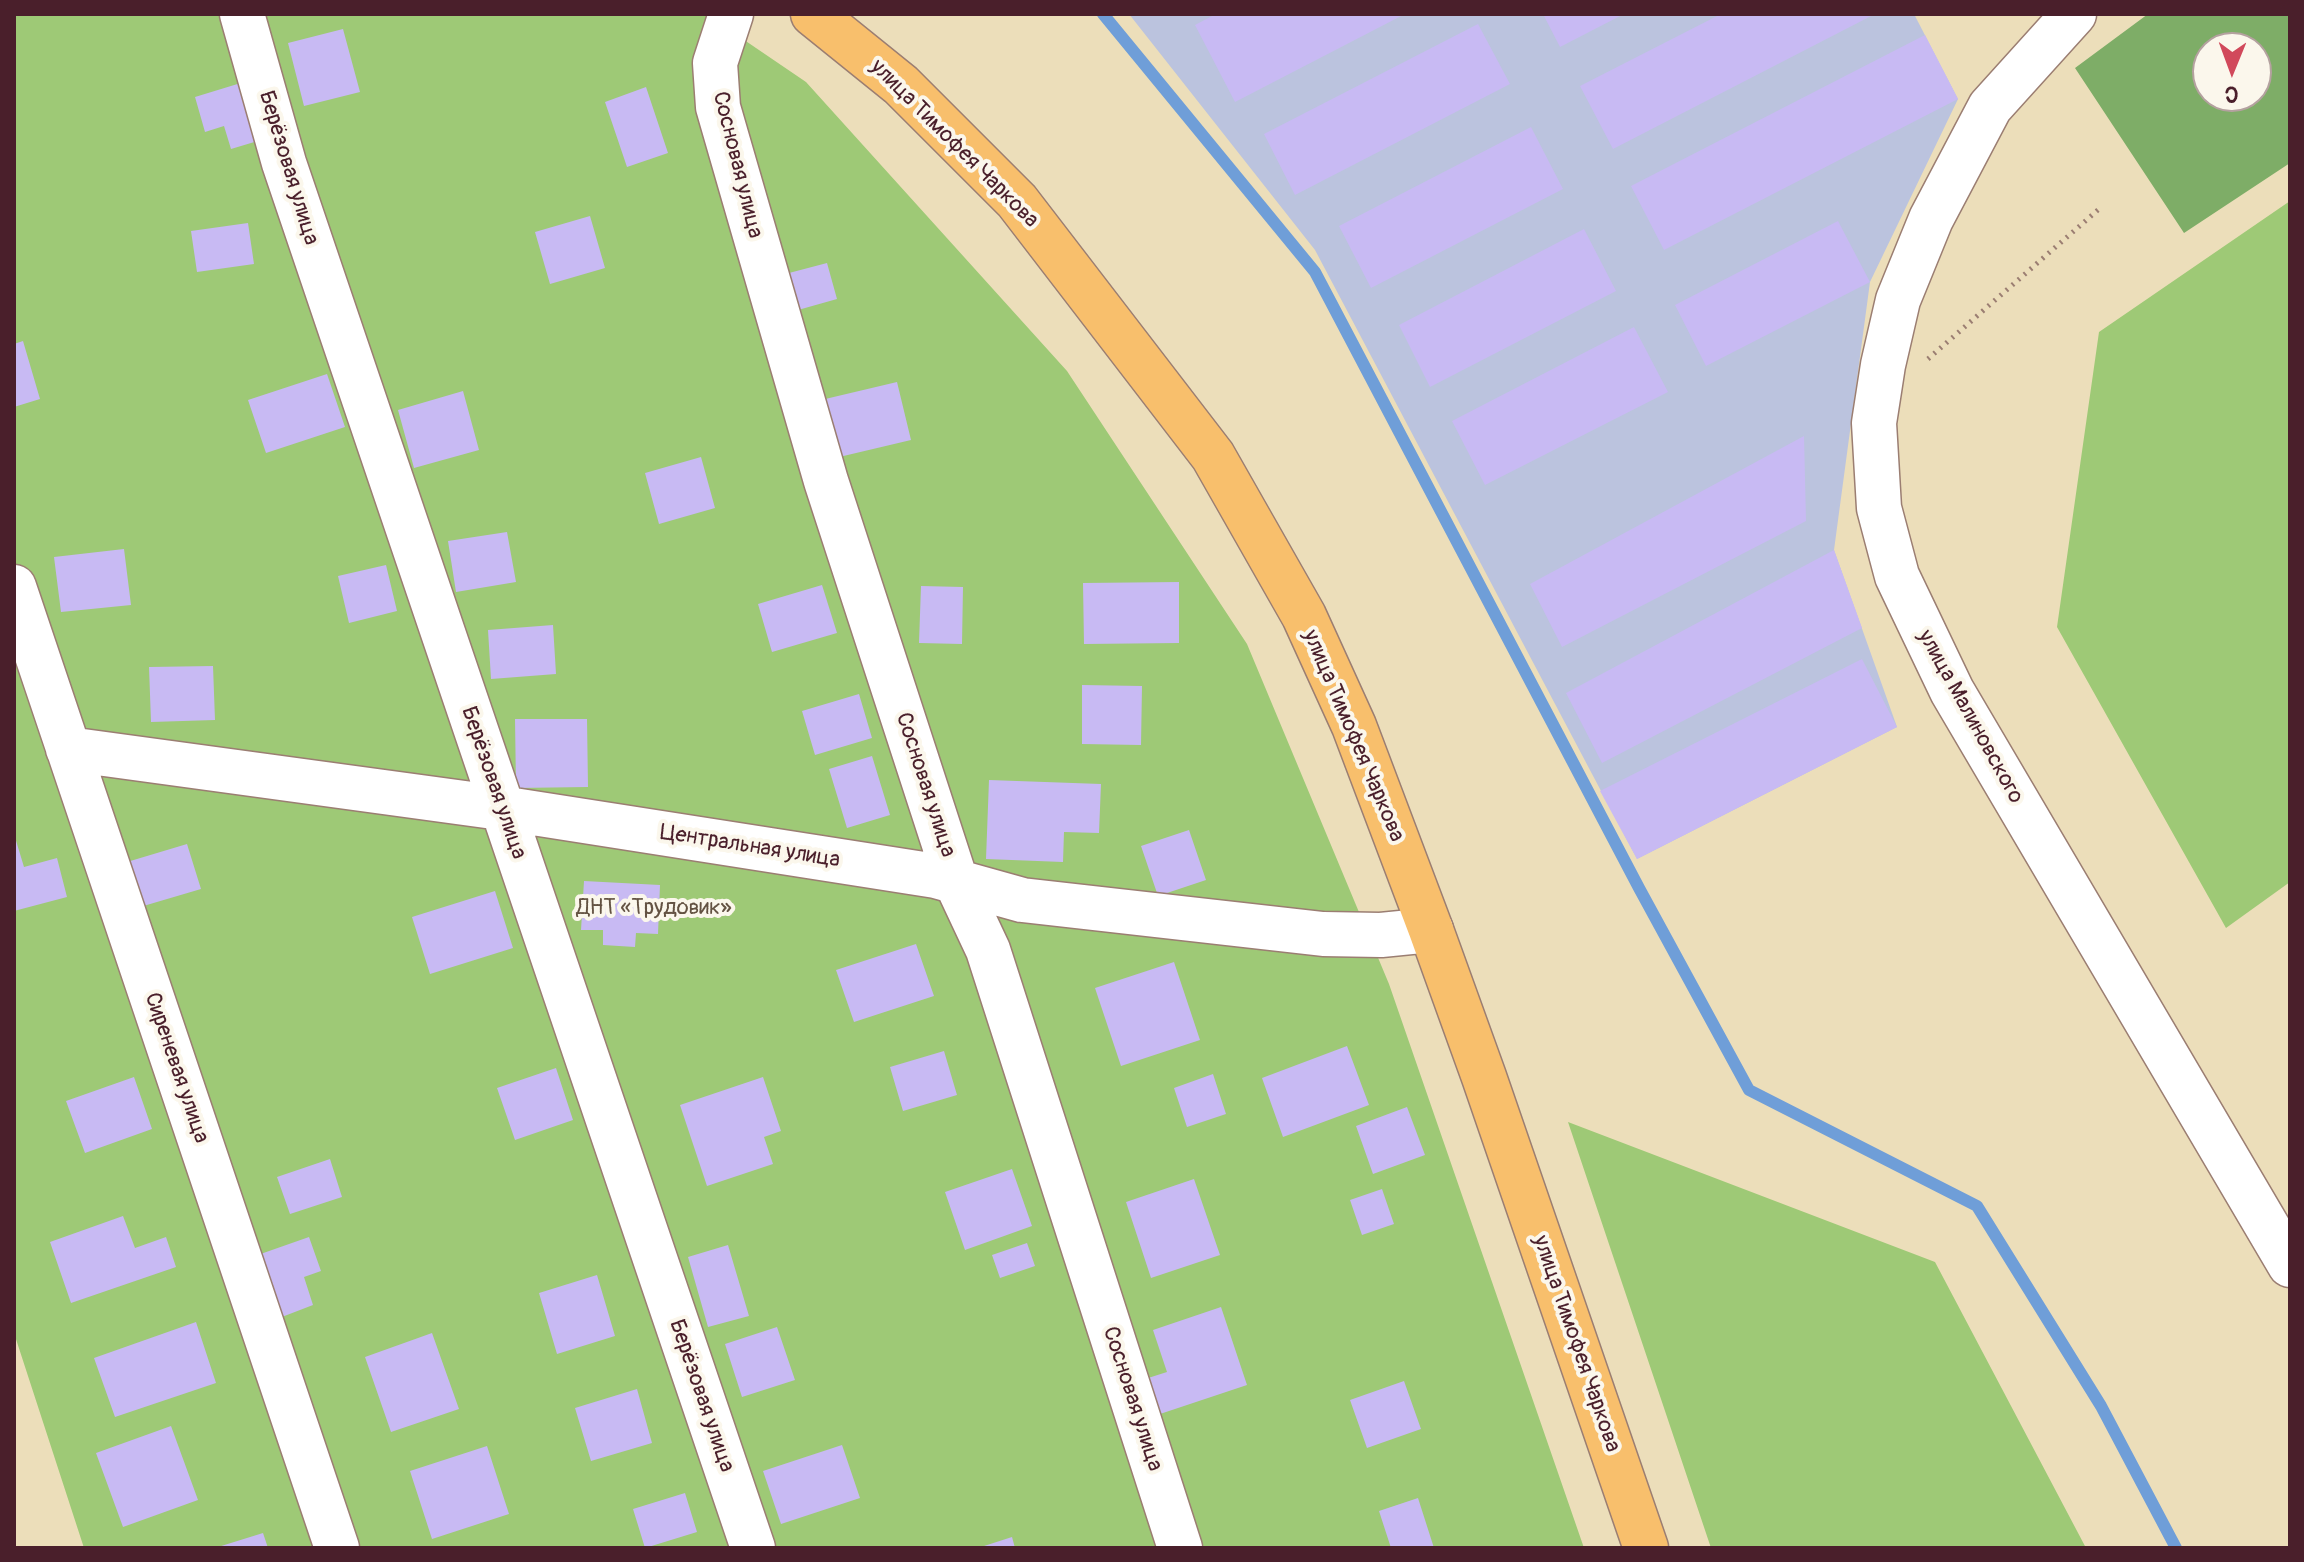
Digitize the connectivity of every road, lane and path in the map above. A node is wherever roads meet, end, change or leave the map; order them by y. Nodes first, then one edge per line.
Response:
1 (242, 14) edge
2 (731, 14) edge
3 (813, 14) edge
4 (2074, 14) edge
5 (2099, 209) dead end
6 (1883, 365) junction
7 (14, 587) edge
8 (68, 749) junction
9 (501, 808) junction
10 (957, 884) junction
11 (1431, 930) junction
12 (2290, 1265) edge
13 (337, 1548) edge
14 (753, 1548) edge
15 (1180, 1548) edge
16 (1646, 1548) edge

1 - 9 street, Берёзовая улица
2 - 10 street, Сосновая улица
3 - 11 main road, улица Тимофея Чаркова
4 - 6 street, улица Малиновского
5 - 6 path
6 - 12 street, улица Малиновского
7 - 8 street, Сиреневая улица
8 - 9 street, Центральная улица
8 - 13 street, Сиреневая улица
9 - 10 street, Центральная улица
9 - 14 street, Берёзовая улица
10 - 11 street, Центральная улица
10 - 15 street, Сосновая улица
11 - 16 main road, улица Тимофея Чаркова

